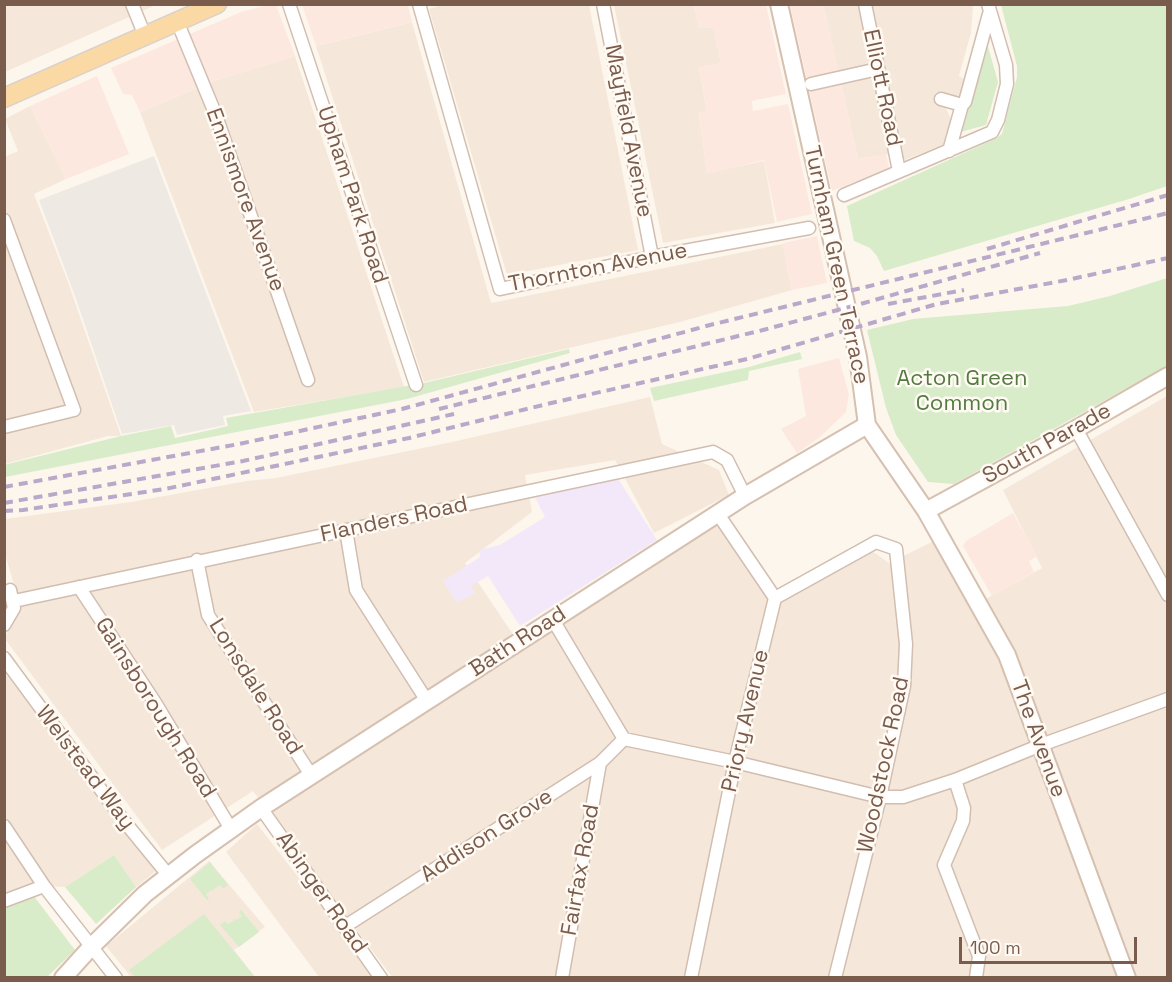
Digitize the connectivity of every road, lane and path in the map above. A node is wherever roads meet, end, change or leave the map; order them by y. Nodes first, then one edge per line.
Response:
1 (132, 4) edge
2 (217, 4) edge
3 (288, 4) edge
4 (419, 4) edge
5 (603, 4) edge
6 (779, 4) edge
7 (865, 4) edge
8 (988, 9) edge
9 (177, 21) junction
10 (145, 36) junction
11 (878, 69) junction
12 (812, 84) dead end
13 (4, 98) edge
14 (941, 99) dead end
15 (962, 105) junction
16 (949, 151) junction
17 (899, 171) junction
18 (844, 195) dead end
19 (4, 220) edge
20 (809, 228) dead end
21 (652, 257) junction
22 (1167, 376) edge
23 (308, 380) dead end
24 (416, 385) dead end
25 (867, 424) junction
26 (4, 427) edge
27 (1076, 429) junction
28 (745, 496) junction
29 (926, 511) junction
30 (718, 514) junction
31 (346, 530) junction
32 (197, 560) junction
33 (79, 587) junction
34 (1167, 595) edge
35 (775, 598) junction
36 (553, 620) junction
37 (4, 625) edge
38 (4, 658) edge
39 (427, 701) junction
40 (1167, 701) edge
41 (624, 739) junction
42 (1041, 745) junction
43 (735, 762) junction
44 (600, 763) junction
45 (311, 775) junction
46 (955, 780) junction
47 (880, 797) junction
48 (261, 808) junction
49 (4, 826) edge
50 (231, 830) junction
51 (172, 873) junction
52 (44, 886) junction
53 (4, 901) edge
54 (344, 927) junction
55 (91, 947) junction
56 (63, 978) edge
57 (116, 978) edge
58 (381, 978) edge
59 (562, 978) edge
60 (691, 978) edge
61 (835, 978) edge
62 (976, 978) edge
63 (1127, 978) edge

1 - 10 street
2 - 9 main road
3 - 24 street, Upham Park Road
4 - 21 street, Thornton Avenue
5 - 21 street, Mayfield Avenue
6 - 25 main road, Turnham Green Terrace
7 - 11 street, Elliott Road
8 - 15 street
8 - 16 street
9 - 10 main road
9 - 23 street, Ennismore Avenue
10 - 13 main road
11 - 12 street
11 - 17 street, Elliott Road
14 - 15 street
15 - 16 street
16 - 17 street
17 - 18 street
19 - 26 street
20 - 21 street, Thornton Avenue
22 - 27 main road, South Parade
25 - 28 main road, Bath Road
25 - 29 main road, Turnham Green Terrace
27 - 29 main road, South Parade
27 - 34 street
28 - 30 main road, Bath Road
28 - 31 street, Flanders Road
29 - 42 main road, The Avenue
30 - 35 street
30 - 36 main road, Bath Road
31 - 32 street, Flanders Road
31 - 39 street
32 - 33 street, Flanders Road
32 - 45 street, Lonsdale Road
33 - 37 street, Flanders Road
33 - 50 street, Gainsborough Road
35 - 43 street, Priory Avenue
35 - 47 street, Woodstock Road
36 - 39 main road, Bath Road
36 - 41 street
38 - 51 street, Welstead Way
39 - 45 main road, Bath Road
40 - 42 street
41 - 43 street
41 - 44 street, Addison Grove
42 - 46 street
42 - 63 main road, The Avenue
43 - 47 street
43 - 60 street, Priory Avenue
44 - 54 street, Addison Grove
44 - 59 street, Fairfax Road
45 - 48 main road, Bath Road
46 - 47 street
46 - 62 street
47 - 61 street, Woodstock Road
48 - 50 main road, Bath Road
48 - 54 street, Abinger Road
49 - 52 street
50 - 51 main road, Bath Road
51 - 55 main road, Bath Road
52 - 53 street
52 - 55 street
54 - 58 street, Abinger Road
55 - 56 main road, Bath Road
55 - 57 street

